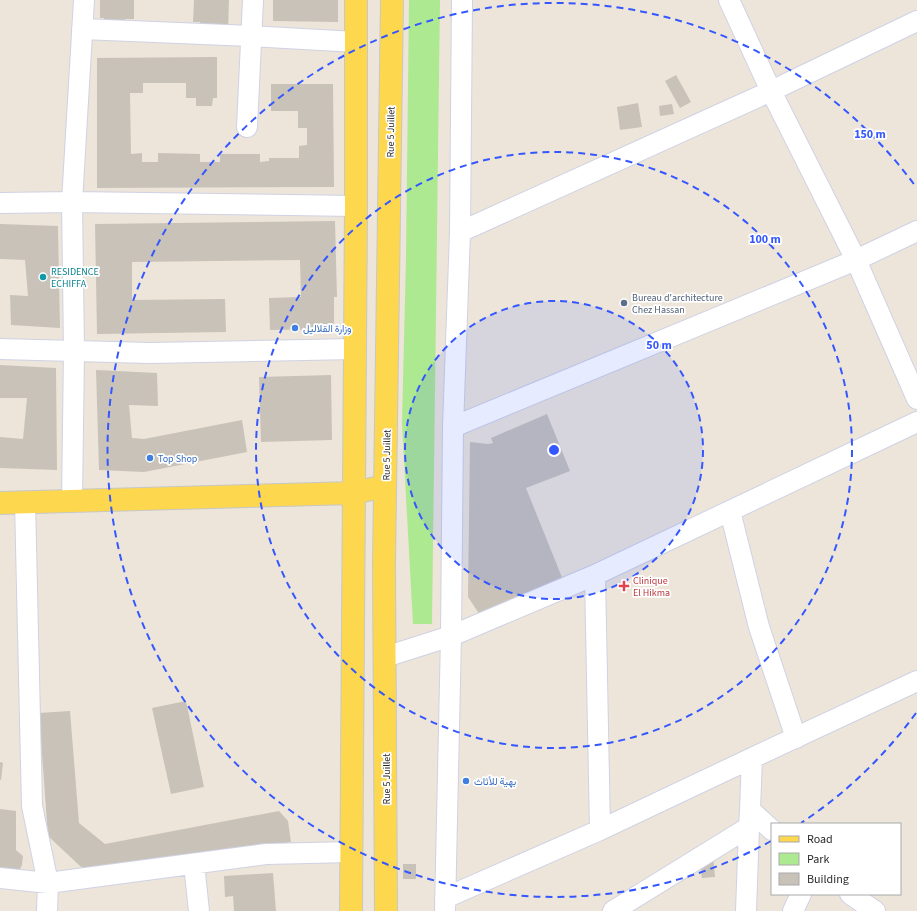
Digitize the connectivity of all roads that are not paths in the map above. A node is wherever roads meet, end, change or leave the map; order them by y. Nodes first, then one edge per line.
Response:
1 (84, 0) edge
2 (253, 0) edge
3 (356, 0) edge
4 (392, 0) edge
5 (462, 0) edge
6 (729, 0) edge
7 (917, 21) edge
8 (82, 29) junction
9 (251, 36) junction
10 (356, 42) junction
11 (772, 91) junction
12 (247, 127) dead end
13 (72, 202) junction
14 (0, 203) edge
15 (356, 206) junction
16 (917, 231) edge
17 (460, 232) junction
18 (856, 260) junction
19 (0, 349) edge
20 (355, 349) junction
21 (74, 351) junction
22 (917, 398) edge
23 (917, 422) edge
24 (453, 427) junction
25 (386, 486) junction
26 (353, 494) junction
27 (72, 501) junction
28 (25, 502) junction
29 (0, 503) edge
30 (730, 511) junction
31 (595, 575) junction
32 (451, 636) junction
33 (385, 657) junction
34 (917, 681) edge
35 (796, 738) junction
36 (752, 758) junction
37 (749, 818) junction
38 (771, 829) edge
39 (600, 830) junction
40 (351, 852) junction
41 (194, 864) junction
42 (0, 878) edge
43 (48, 883) junction
44 (801, 895) edge
45 (851, 895) edge
46 (445, 904) edge
47 (48, 911) edge
48 (199, 911) edge
49 (351, 911) edge
50 (386, 911) edge
51 (613, 911) edge
52 (746, 911) edge
53 (793, 911) edge
54 (875, 911) edge

1 - 8 street
2 - 9 street
3 - 10 main road
4 - 25 main road, Rue 5 Juillet
5 - 17 street
6 - 11 street
7 - 11 street
8 - 9 street
8 - 13 street
9 - 10 street
9 - 12 street
10 - 15 main road
11 - 17 street
11 - 18 street
13 - 14 street
13 - 15 street
13 - 21 street
15 - 20 main road
16 - 18 street
17 - 24 street
18 - 22 street
18 - 24 street
19 - 21 street
20 - 21 street
20 - 26 main road
21 - 27 street
23 - 30 street
24 - 32 street
25 - 26 main road
25 - 33 main road, Rue 5 Juillet
26 - 27 main road
26 - 40 main road
27 - 28 main road
28 - 29 main road
28 - 43 street
30 - 31 street
30 - 35 street
31 - 32 street
31 - 39 street
32 - 33 street
32 - 46 street
33 - 50 main road, Rue 5 Juillet
34 - 35 street
35 - 36 street
36 - 37 street
36 - 39 street
37 - 38 street
37 - 51 street
37 - 52 street
39 - 46 street
40 - 41 street
40 - 49 main road
41 - 43 street
41 - 48 street
42 - 43 street
43 - 47 street
44 - 53 street
45 - 54 street

